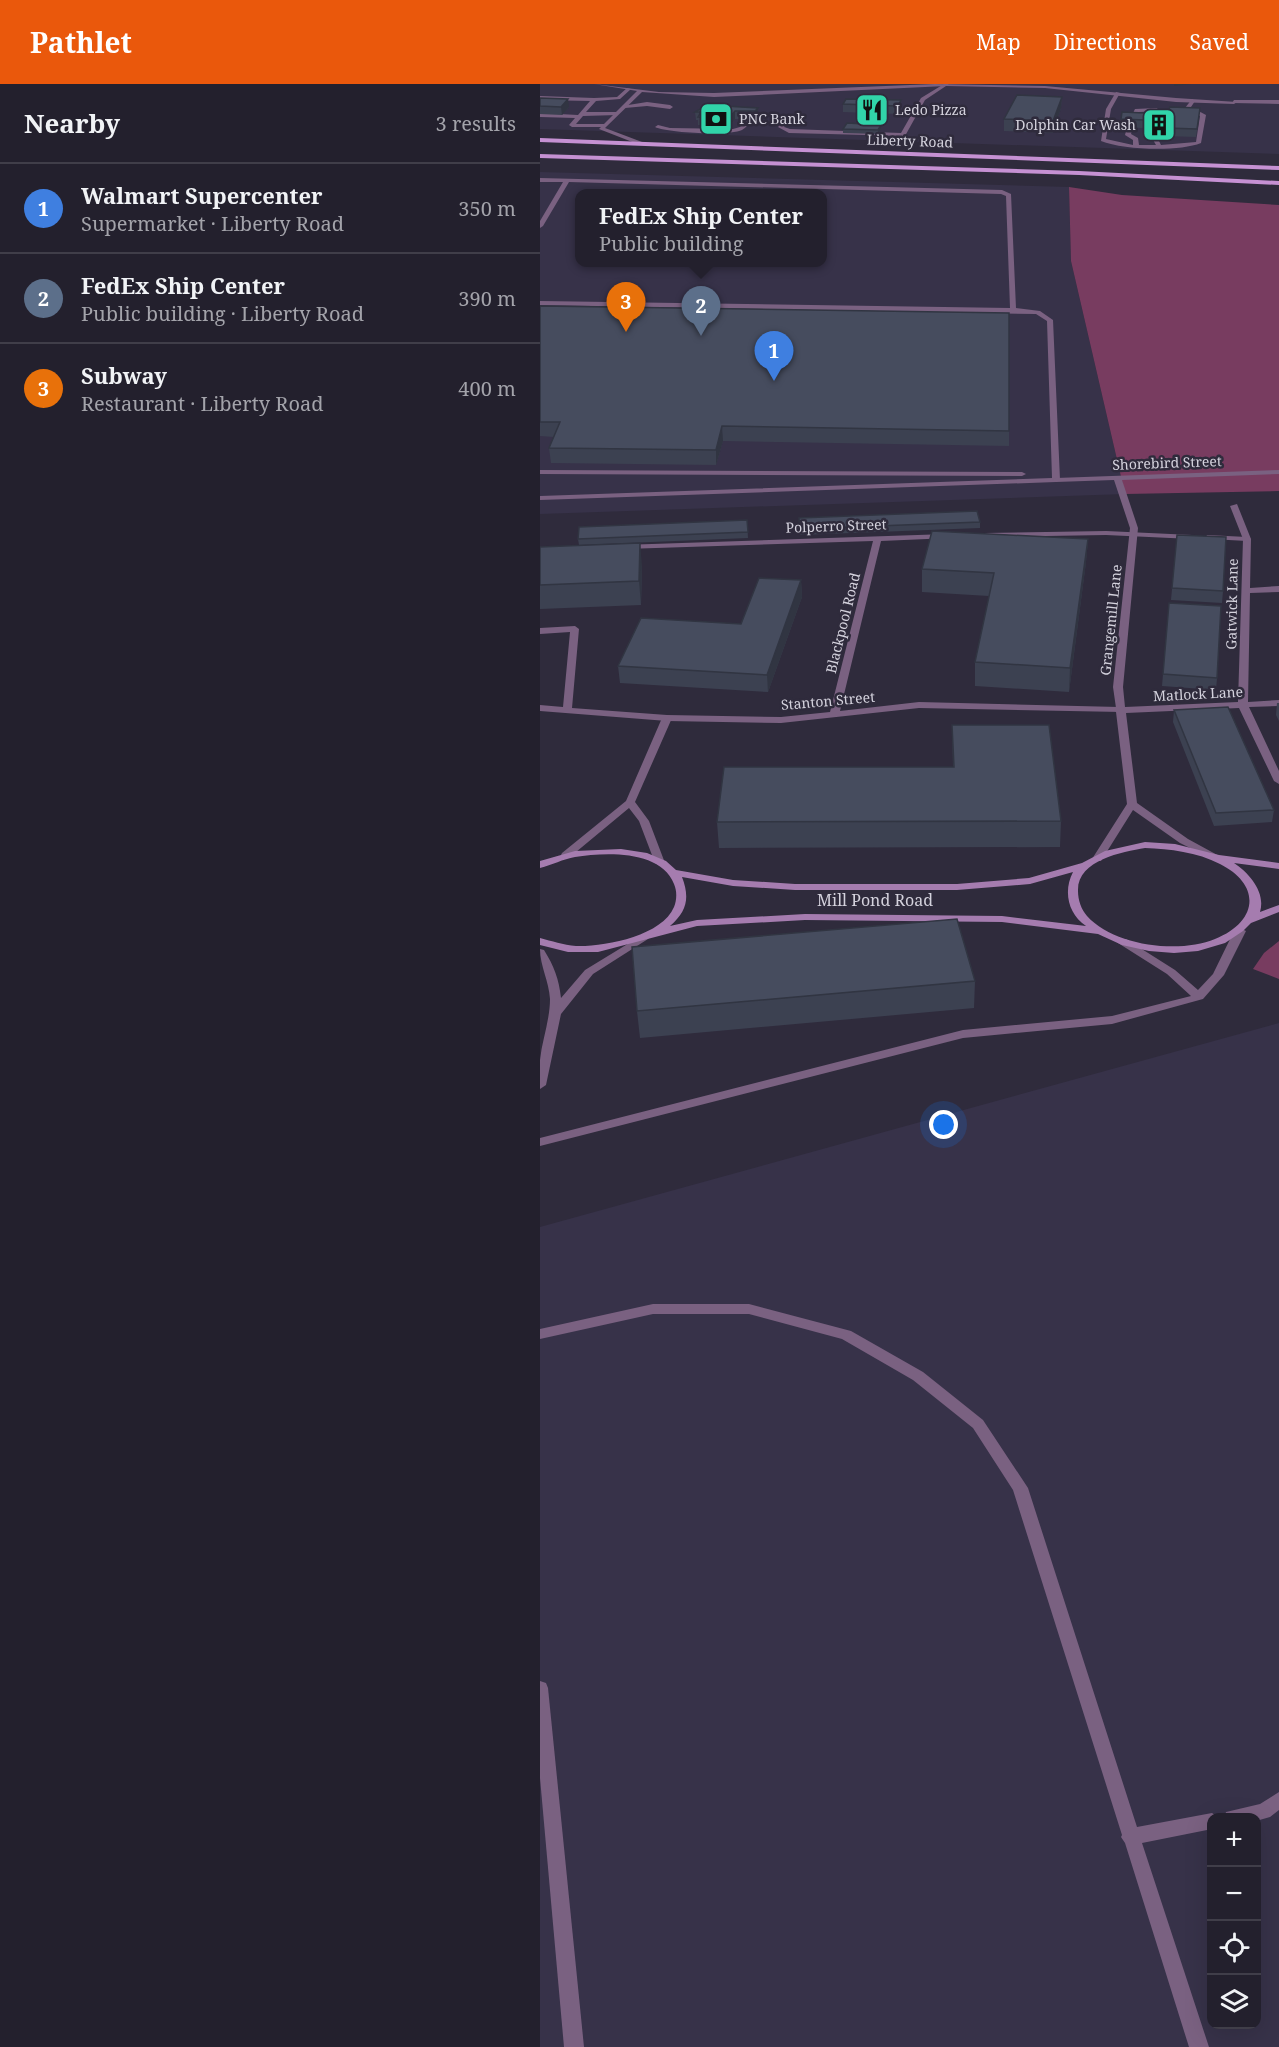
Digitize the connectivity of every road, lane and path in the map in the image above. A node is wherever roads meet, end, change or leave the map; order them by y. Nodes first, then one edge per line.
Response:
1 (596, 84) edge
2 (981, 84) edge
3 (1018, 84) edge
4 (946, 85) edge
5 (974, 86) junction
6 (1045, 87) junction
7 (629, 89) junction
8 (640, 91) junction
9 (1118, 93) junction
10 (540, 98) edge
11 (1159, 98) junction
12 (594, 100) junction
13 (1192, 101) junction
14 (1279, 102) edge
15 (625, 105) junction
16 (670, 107) dead end
17 (1188, 108) junction
18 (1157, 110) junction
19 (616, 114) junction
20 (540, 115) edge
21 (580, 115) junction
22 (1187, 116) edge
23 (790, 117) dead end
24 (749, 119) edge
25 (604, 126) junction
26 (658, 127) dead end
27 (1185, 136) edge
28 (540, 140) edge
29 (640, 143) junction
30 (1136, 145) junction
31 (1178, 146) junction
32 (1158, 147) junction
33 (540, 156) edge
34 (1279, 163) edge
35 (1215, 164) junction
36 (1279, 168) edge
37 (540, 180) edge
38 (567, 180) junction
39 (1279, 183) edge
40 (543, 214) edge
41 (540, 226) edge
42 (540, 303) edge
43 (1013, 310) junction
44 (540, 472) edge
45 (1279, 472) edge
46 (1055, 477) junction
47 (1117, 478) junction
48 (540, 498) edge
49 (1234, 506) dead end
50 (1133, 534) junction
51 (977, 535) edge
52 (955, 536) edge
53 (878, 538) junction
54 (1247, 539) junction
55 (610, 547) edge
56 (1279, 590) edge
57 (1245, 591) junction
58 (540, 631) edge
59 (1279, 703) edge
60 (1243, 705) junction
61 (540, 708) edge
62 (1119, 710) junction
63 (567, 711) junction
64 (834, 715) junction
65 (667, 718) junction
66 (1279, 781) edge
67 (630, 802) junction
68 (1132, 804) junction
69 (566, 855) junction
70 (1216, 857) junction
71 (1096, 859) junction
72 (542, 863) edge
73 (660, 863) junction
74 (1086, 865) junction
75 (1279, 866) edge
76 (671, 872) junction
77 (1279, 908) edge
78 (1247, 920) junction
79 (1240, 931) junction
80 (1101, 932) junction
81 (646, 936) junction
82 (540, 941) edge
83 (1122, 941) junction
84 (540, 952) edge
85 (1199, 997) junction
86 (556, 1012) junction
87 (540, 1085) edge
88 (540, 1142) edge
89 (540, 1334) edge
90 (540, 1688) edge
91 (1279, 1800) edge
92 (1255, 1813) edge
93 (1207, 1822) edge
94 (1130, 1837) junction
95 (574, 2047) edge
96 (1199, 2047) edge

1 - 7 street
2 - 5 street
3 - 6 street
4 - 5 street
4 - 8 street
4 - 23 street
5 - 6 street
6 - 9 street
7 - 8 street
7 - 12 street
8 - 15 street
9 - 11 street
9 - 30 street
10 - 12 street
11 - 13 street
11 - 18 street
12 - 21 street
13 - 14 street
13 - 17 street
15 - 16 street
15 - 19 street
17 - 22 street
17 - 31 street
18 - 30 street
18 - 32 street
19 - 21 street
19 - 25 street
20 - 21 street
21 - 25 street
24 - 26 street
25 - 29 street
27 - 31 street
28 - 29 main road, Liberty Road
29 - 35 main road, Liberty Road
30 - 32 street
31 - 32 street
33 - 39 main road, Liberty Road
34 - 35 main road
35 - 36 main road, Liberty Road
37 - 38 street
38 - 40 street
38 - 43 street
40 - 41 street
42 - 43 street
43 - 46 street
44 - 46 street
45 - 47 street, Shorebird Street
46 - 47 street, Shorebird Street
46 - 48 street
47 - 50 street, Grangemill Lane
49 - 54 street, Gatwick Lane
50 - 51 street
50 - 54 street
50 - 62 street, Grangemill Lane
52 - 53 street, Polperro Street
53 - 55 street, Polperro Street
53 - 64 street, Blackpool Road
54 - 57 street, Gatwick Lane
56 - 57 street
57 - 60 street, Gatwick Lane
58 - 63 street
59 - 60 street, Matlock Lane
60 - 62 street, Matlock Lane
60 - 66 street
61 - 63 street, Stanton Street
62 - 64 street, Stanton Street
62 - 68 street, Grangemill Lane
63 - 65 street, Stanton Street
64 - 65 street, Stanton Street
65 - 67 street
67 - 69 street
67 - 73 street
68 - 70 street
68 - 71 street
69 - 72 street, Mill Pond Road
69 - 73 street, Mill Pond Road
70 - 71 street, Mill Pond Road
70 - 75 street, Mill Pond Road
70 - 78 street, Mill Pond Road
71 - 74 street, Mill Pond Road
73 - 76 street, Mill Pond Road
74 - 76 street, Mill Pond Road
74 - 80 street, Mill Pond Road
76 - 81 street, Mill Pond Road
77 - 78 street
78 - 79 street, Mill Pond Road
79 - 83 street, Mill Pond Road
79 - 85 street
80 - 81 street, Mill Pond Road
80 - 83 street, Mill Pond Road
81 - 82 street, Mill Pond Road
81 - 86 street
83 - 85 street
84 - 86 street
85 - 88 street
86 - 87 street
89 - 94 street
90 - 95 street
91 - 92 street
93 - 94 street
94 - 96 street

